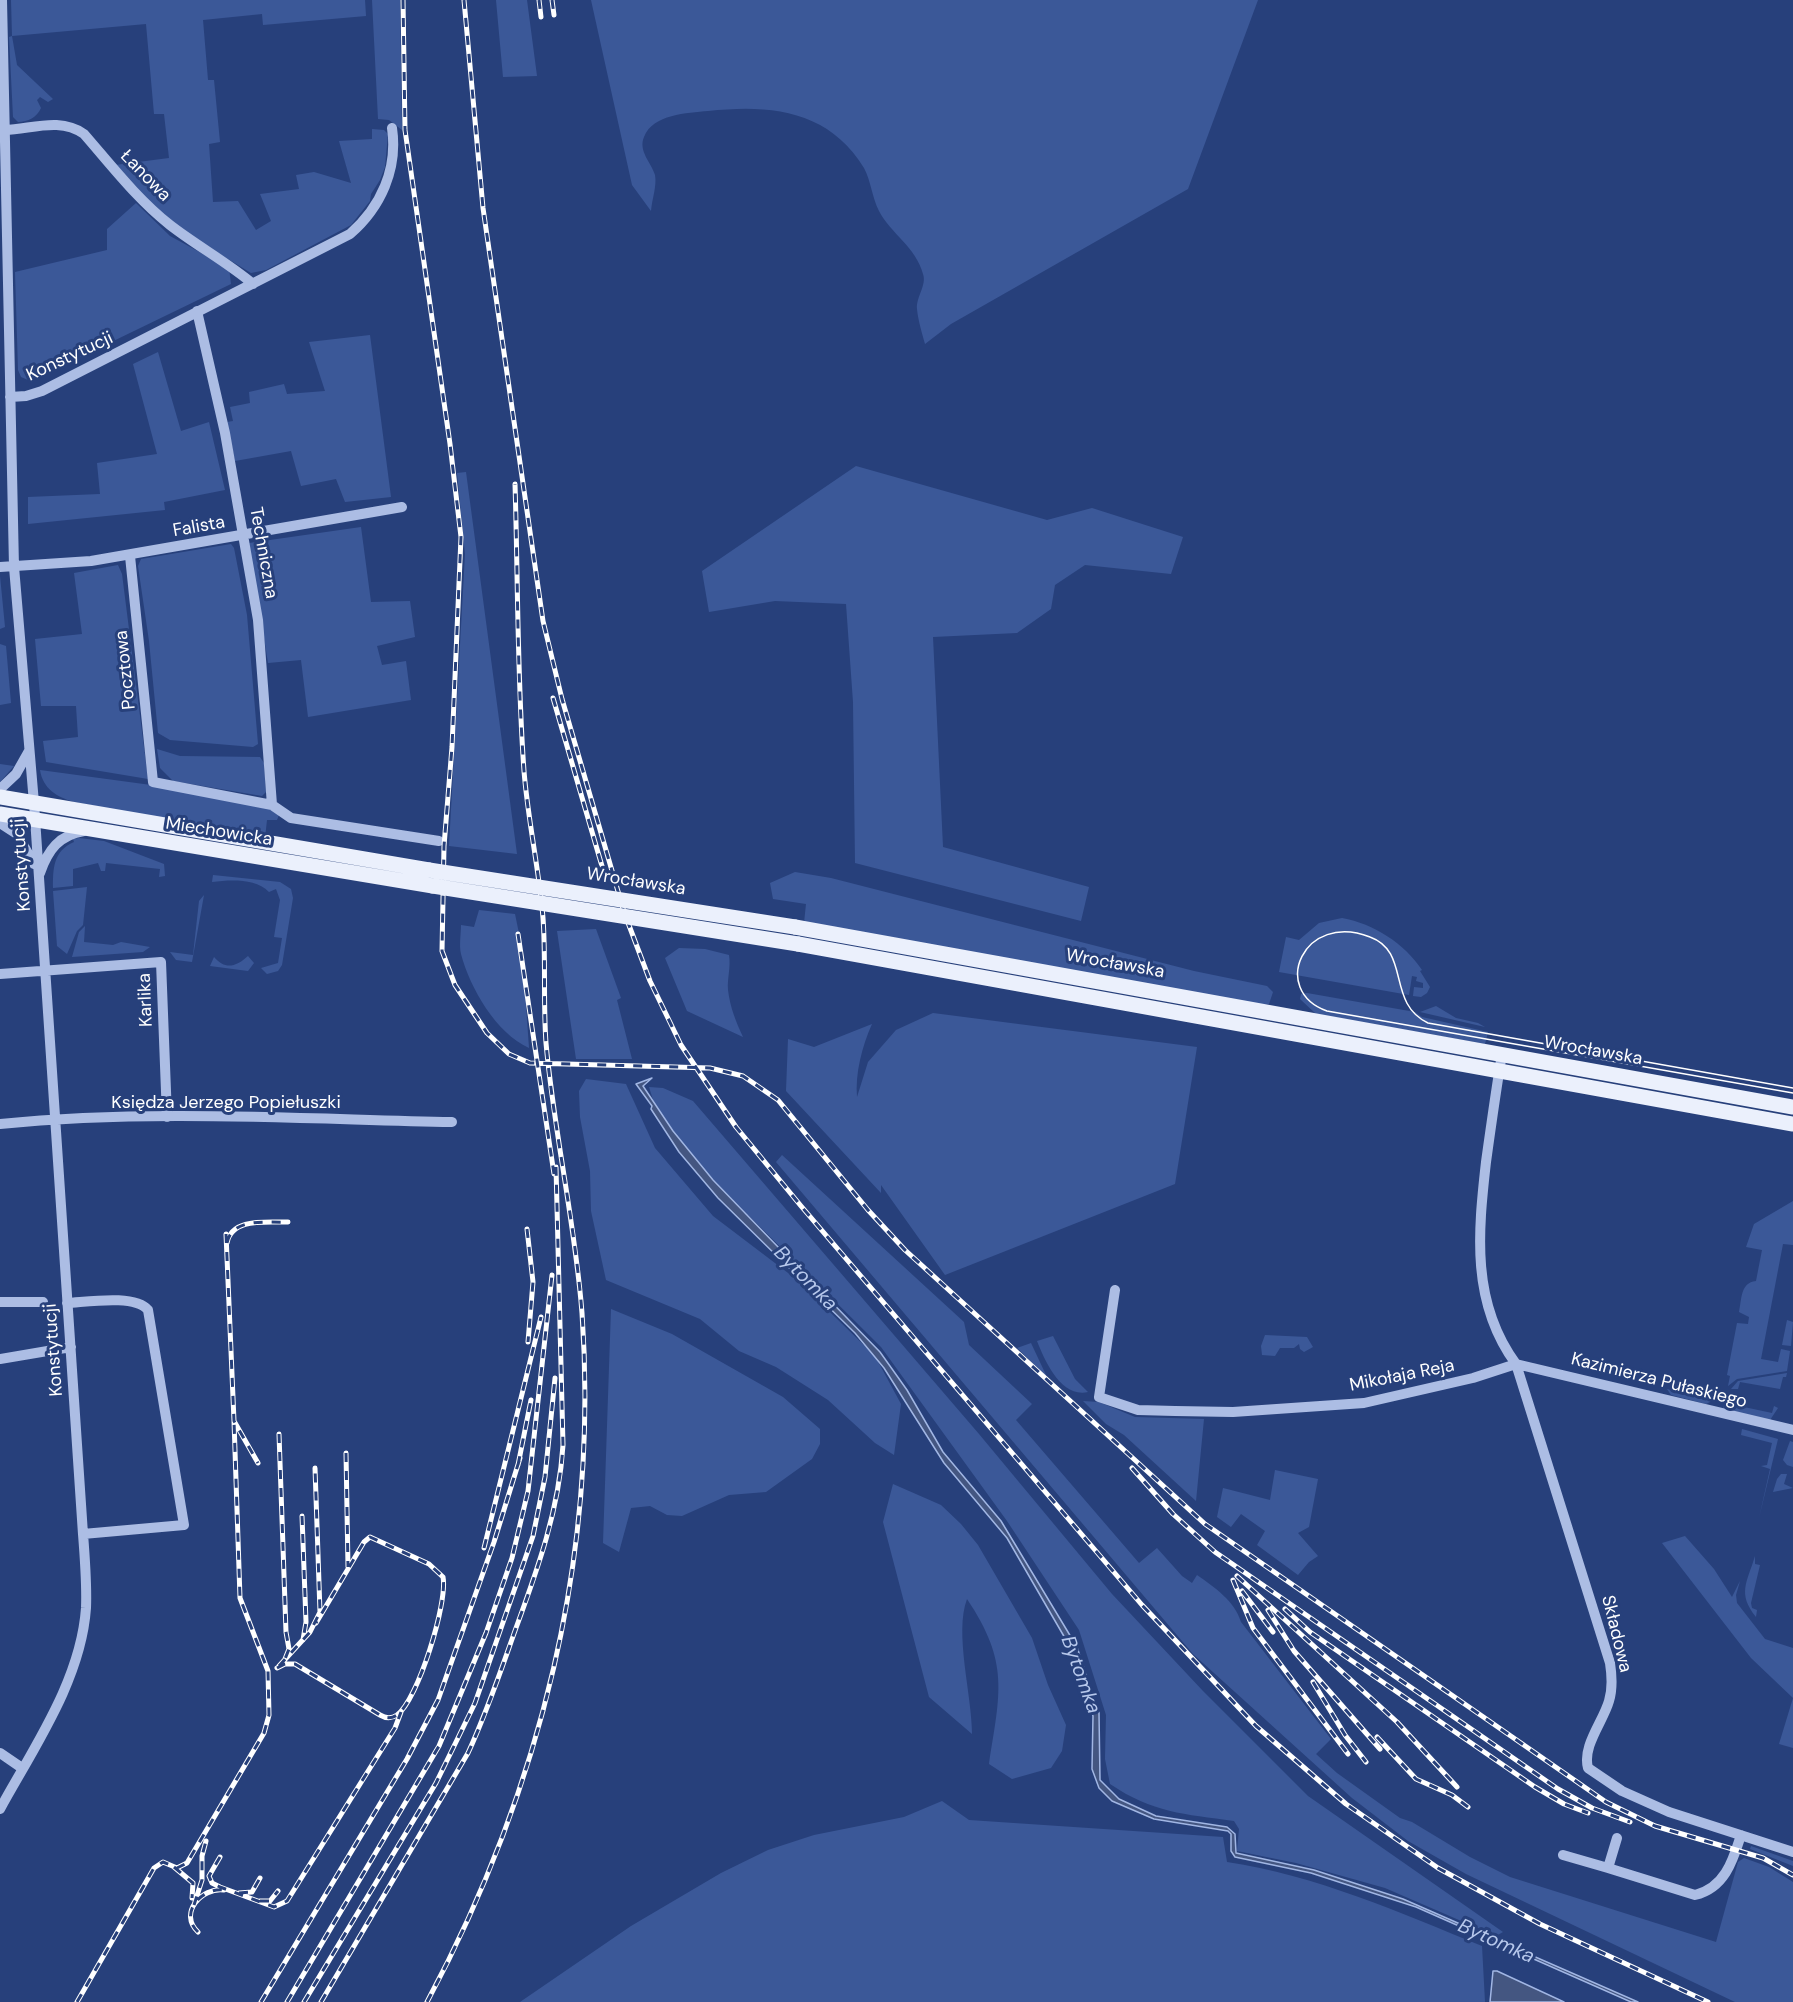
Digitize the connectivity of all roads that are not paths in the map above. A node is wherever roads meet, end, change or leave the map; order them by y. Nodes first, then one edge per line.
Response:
1 (2, 0) edge
2 (392, 128) dead end
3 (5, 130) junction
4 (253, 284) junction
5 (197, 311) junction
6 (4, 322) edge
7 (10, 397) junction
8 (402, 507) dead end
9 (242, 536) junction
10 (130, 556) junction
11 (0, 567) edge
12 (14, 567) junction
13 (29, 751) junction
14 (0, 789) edge
15 (0, 797) edge
16 (34, 803) junction
17 (272, 805) junction
18 (0, 814) edge
19 (35, 820) junction
20 (0, 823) edge
21 (97, 831) junction
22 (439, 841) dead end
23 (429, 870) joint
24 (38, 876) junction
25 (433, 886) joint
26 (45, 971) junction
27 (0, 974) edge
28 (1502, 1054) junction
29 (1499, 1071) junction
30 (1793, 1107) edge
31 (167, 1117) junction
32 (55, 1119) junction
33 (452, 1122) dead end
34 (0, 1124) edge
35 (1793, 1124) edge
36 (1114, 1290) dead end
37 (0, 1302) edge
38 (43, 1302) dead end
39 (67, 1303) junction
40 (71, 1347) junction
41 (0, 1359) edge
42 (1516, 1364) junction
43 (1793, 1430) edge
44 (83, 1534) junction
45 (0, 1753) edge
46 (22, 1768) junction
47 (0, 1809) edge
48 (1741, 1835) junction
49 (1617, 1838) dead end
50 (1793, 1852) edge
51 (1563, 1855) dead end
52 (1608, 1868) junction

1 - 3 street
2 - 4 street, Konstytucji
3 - 4 street, Łanowa
3 - 6 street
4 - 5 street, Konstytucji
5 - 7 street, Konstytucji
5 - 9 street, Techniczna
6 - 7 street
7 - 12 street, Konstytucji
8 - 9 street, Falista
9 - 10 street, Falista
9 - 17 street, Techniczna
10 - 12 street, Falista
10 - 17 street, Pocztowa
11 - 12 street, Falista
12 - 13 street, Konstytucji
13 - 14 street
13 - 16 street, Konstytucji
15 - 16 main road, Miechowicka
16 - 19 street, Konstytucji
16 - 23 main road, Miechowicka
17 - 22 street
18 - 19 main road, Miechowicka
19 - 21 main road, Miechowicka
19 - 24 street, Konstytucji
20 - 24 street
21 - 24 street
21 - 25 main road, Miechowicka
23 - 28 main road, Wrocławska, bridge
24 - 26 street, Konstytucji
25 - 29 main road, Wrocławska, bridge
26 - 27 street, Karlika
26 - 31 street, Karlika
26 - 32 street, Konstytucji
28 - 29 street
28 - 30 main road, Wrocławska
29 - 35 main road, Wrocławska
29 - 42 street
31 - 32 street, Księdza Jerzego Popiełuszki
31 - 33 street, Księdza Jerzego Popiełuszki
32 - 34 street, Księdza Jerzego Popiełuszki
32 - 39 street, Konstytucji
36 - 42 street, Mikołaja Reja
37 - 38 street
39 - 40 street, Konstytucji
39 - 44 street
40 - 41 street
40 - 44 street, Konstytucji
42 - 43 street, Kazimierza Pułaskiego
42 - 48 street, Składowa
44 - 46 street, Konstytucji
45 - 46 street
46 - 47 street, Konstytucji
48 - 50 street, Składowa
48 - 52 street
49 - 52 street
51 - 52 street

